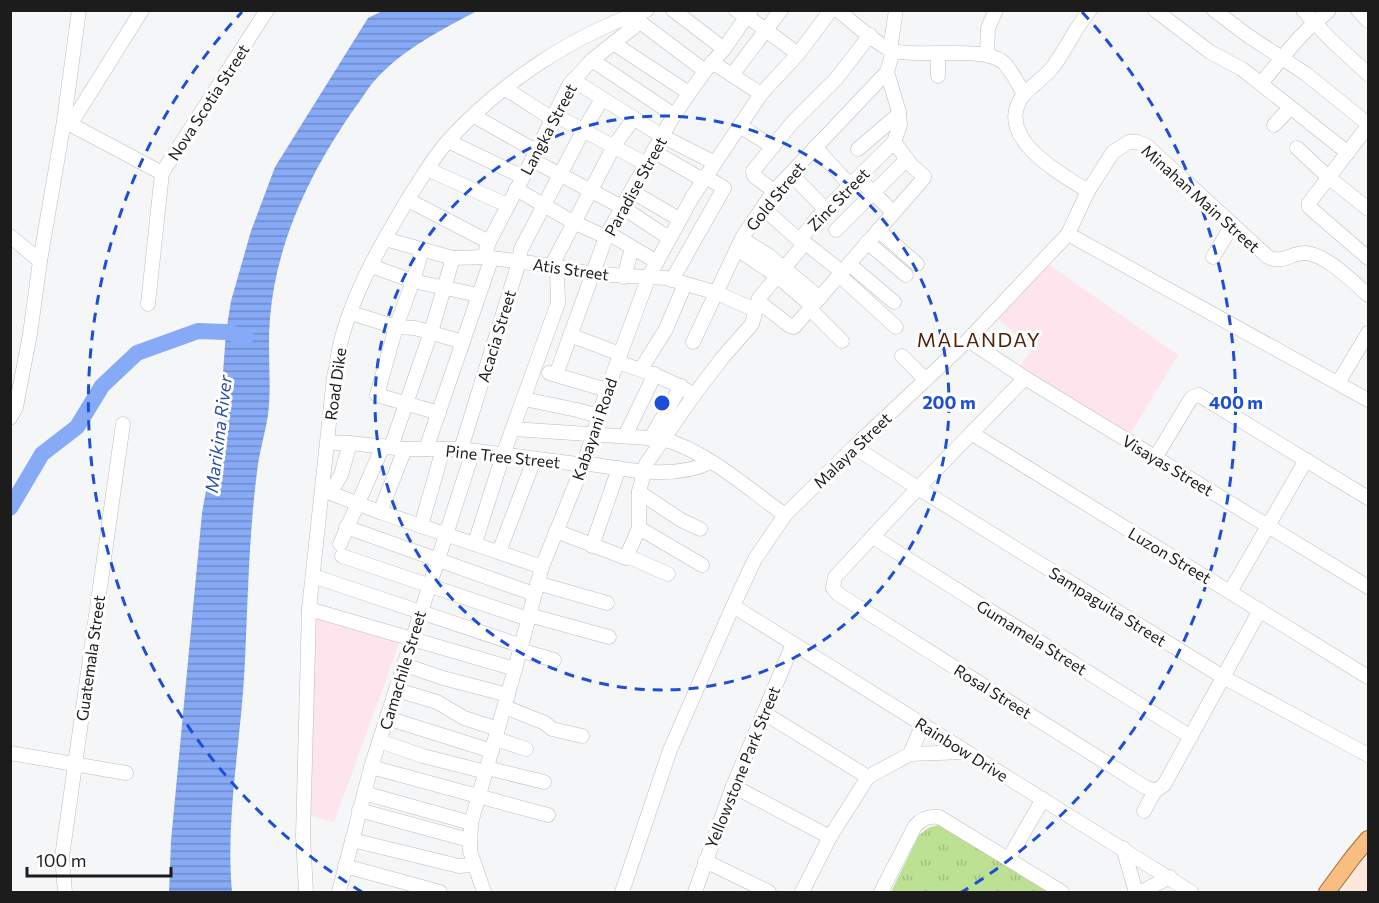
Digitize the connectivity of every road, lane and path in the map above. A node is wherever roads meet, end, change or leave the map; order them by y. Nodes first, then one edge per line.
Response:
1 (79, 10) edge
2 (142, 10) edge
3 (267, 10) edge
4 (673, 10) edge
5 (781, 10) edge
6 (831, 10) edge
7 (838, 10) edge
8 (896, 10) edge
9 (996, 10) edge
10 (1090, 10) edge
11 (1155, 10) edge
12 (1214, 10) edge
13 (1303, 10) edge
14 (1329, 10) edge
15 (1358, 10) edge
16 (745, 12) edge
17 (641, 16) edge
18 (1368, 21) edge
19 (1315, 24) junction
20 (767, 30) junction
21 (870, 35) junction
22 (614, 44) junction
23 (724, 49) junction
24 (892, 50) junction
25 (798, 54) junction
26 (938, 54) junction
27 (987, 54) junction
28 (1283, 58) junction
29 (592, 60) junction
30 (708, 66) junction
31 (888, 72) junction
32 (1368, 74) edge
33 (732, 75) junction
34 (938, 76) dead end
35 (573, 80) junction
36 (1261, 83) junction
37 (506, 89) junction
38 (689, 93) junction
39 (761, 94) junction
40 (1024, 94) junction
41 (602, 99) junction
42 (1290, 108) junction
43 (899, 114) junction
44 (474, 116) junction
45 (552, 116) junction
46 (674, 116) junction
47 (634, 118) junction
48 (67, 123) junction
49 (1274, 125) dead end
50 (1368, 125) edge
51 (740, 126) junction
52 (583, 130) junction
53 (662, 136) junction
54 (448, 141) junction
55 (894, 142) junction
56 (614, 146) junction
57 (773, 147) junction
58 (815, 147) junction
59 (1297, 148) dead end
60 (858, 149) dead end
61 (653, 151) junction
62 (1348, 153) junction
63 (534, 155) junction
64 (907, 159) junction
65 (715, 163) junction
66 (646, 164) junction
67 (427, 169) junction
68 (162, 173) junction
69 (791, 174) junction
70 (560, 175) junction
71 (1330, 177) junction
72 (705, 178) junction
73 (854, 181) junction
74 (519, 183) junction
75 (631, 191) junction
76 (774, 191) junction
77 (1088, 191) junction
78 (590, 192) junction
79 (872, 192) junction
80 (408, 200) junction
81 (544, 204) junction
82 (507, 205) junction
83 (622, 207) junction
84 (763, 208) junction
85 (1368, 208) edge
86 (826, 210) junction
87 (893, 212) junction
88 (679, 219) junction
89 (573, 222) junction
90 (1233, 224) junction
91 (836, 230) dead end
92 (878, 230) junction
93 (1068, 234) junction
94 (607, 235) junction
95 (10, 236) edge
96 (669, 238) junction
97 (385, 239) junction
98 (801, 241) junction
99 (489, 242) junction
100 (867, 242) junction
101 (740, 244) junction
102 (632, 248) junction
103 (422, 250) junction
104 (1214, 257) dead end
105 (453, 258) junction
106 (487, 258) junction
107 (1368, 258) edge
108 (40, 261) junction
109 (519, 262) junction
110 (657, 262) junction
111 (917, 264) dead end
112 (371, 266) junction
113 (554, 266) junction
114 (843, 270) junction
115 (780, 272) junction
116 (593, 274) junction
117 (906, 274) dead end
118 (624, 276) junction
119 (649, 276) junction
120 (413, 281) junction
121 (679, 282) junction
122 (444, 289) junction
123 (717, 293) junction
124 (478, 295) junction
125 (1368, 295) edge
126 (894, 302) dead end
127 (148, 304) dead end
128 (814, 304) junction
129 (757, 306) junction
130 (351, 313) junction
131 (396, 327) junction
132 (896, 327) dead end
133 (431, 332) junction
134 (1368, 333) edge
135 (570, 335) junction
136 (968, 340) junction
137 (842, 341) dead end
138 (463, 342) junction
139 (693, 342) dead end
140 (902, 356) dead end
141 (619, 358) junction
142 (535, 370) junction
143 (648, 372) junction
144 (556, 375) junction
145 (1025, 378) junction
146 (926, 381) junction
147 (1338, 383) junction
148 (681, 386) junction
149 (607, 390) junction
150 (694, 394) junction
151 (524, 399) junction
152 (1368, 400) edge
153 (407, 404) junction
154 (439, 413) junction
155 (599, 416) junction
156 (10, 418) edge
157 (123, 424) dead end
158 (513, 429) junction
159 (970, 433) junction
160 (593, 434) junction
161 (625, 436) junction
162 (657, 439) junction
163 (328, 443) junction
164 (350, 443) junction
165 (393, 447) junction
166 (854, 447) junction
167 (443, 449) junction
168 (426, 450) junction
169 (467, 450) junction
170 (503, 455) junction
171 (1155, 458) junction
172 (534, 460) junction
173 (1306, 460) junction
174 (711, 462) junction
175 (584, 463) junction
176 (619, 468) junction
177 (645, 473) junction
178 (918, 488) junction
179 (326, 491) junction
180 (639, 492) junction
181 (1368, 498) edge
182 (357, 504) junction
183 (380, 512) junction
184 (785, 515) junction
185 (421, 526) junction
186 (1269, 526) junction
187 (346, 527) junction
188 (639, 528) junction
189 (700, 529) dead end
190 (556, 531) junction
191 (447, 535) junction
192 (873, 537) junction
193 (475, 543) junction
194 (592, 546) junction
195 (499, 552) junction
196 (627, 557) junction
197 (438, 560) junction
198 (702, 565) dead end
199 (542, 567) junction
200 (668, 574) dead end
201 (313, 576) junction
202 (428, 586) junction
203 (1368, 587) edge
204 (536, 588) junction
205 (1230, 592) junction
206 (608, 603) dead end
207 (733, 606) junction
208 (309, 609) junction
209 (1260, 610) junction
210 (420, 612) junction
211 (529, 617) junction
212 (609, 638) dead end
213 (412, 639) junction
214 (793, 644) junction
215 (521, 648) junction
216 (554, 660) dead end
217 (405, 665) junction
218 (515, 669) junction
219 (1223, 677) junction
220 (1368, 677) edge
221 (397, 690) junction
222 (506, 701) junction
223 (764, 713) junction
224 (387, 718) junction
225 (923, 724) junction
226 (582, 736) dead end
227 (1191, 737) junction
228 (495, 740) junction
229 (380, 741) junction
230 (526, 749) dead end
231 (968, 752) junction
232 (10, 753) edge
233 (910, 754) junction
234 (1368, 755) edge
235 (75, 764) junction
236 (371, 767) junction
237 (487, 770) junction
238 (126, 773) dead end
239 (868, 777) junction
240 (544, 782) dead end
241 (733, 786) junction
242 (1155, 790) junction
243 (363, 793) junction
244 (479, 796) junction
245 (1043, 799) junction
246 (359, 810) junction
247 (1144, 811) dead end
248 (548, 815) dead end
249 (471, 823) junction
250 (830, 837) junction
251 (1368, 839) edge
252 (352, 840) junction
253 (469, 840) junction
254 (1123, 848) junction
255 (1009, 858) junction
256 (705, 861) junction
257 (474, 865) junction
258 (345, 866) junction
259 (1170, 877) junction
260 (64, 892) edge
261 (306, 892) edge
262 (339, 892) edge
263 (440, 892) edge
264 (484, 892) edge
265 (622, 892) edge
266 (695, 892) edge
267 (769, 892) edge
268 (802, 892) edge
269 (881, 892) edge
270 (1062, 892) edge
271 (1139, 892) edge
272 (1191, 892) edge
273 (1327, 892) edge

1 - 48 street
2 - 48 street
3 - 68 street, Nova Scotia Street
4 - 23 street
5 - 20 street
6 - 25 street, Kabayani Road
7 - 21 street
8 - 24 street
9 - 27 street
10 - 40 street
11 - 36 street
12 - 28 street
13 - 19 street
14 - 19 street
15 - 18 street
16 - 20 street
16 - 23 street, Paradise Street
17 - 22 street, Langka Street
17 - 30 street
17 - 37 street, Road Dike
19 - 28 street
19 - 32 street
20 - 25 street
20 - 33 street
21 - 24 street
21 - 57 street
22 - 29 street, Langka Street
22 - 38 street
23 - 30 street, Paradise Street
24 - 26 street
24 - 31 street
25 - 39 street, Kabayani Road
26 - 27 street
26 - 34 street
27 - 40 street
28 - 36 street
28 - 50 street
29 - 35 street, Langka Street
29 - 46 street
30 - 33 street
30 - 38 street, Paradise Street
31 - 43 street
31 - 58 street, Gold Street
33 - 39 street
35 - 41 street
35 - 45 street, Langka Street
36 - 42 street
37 - 44 street, Road Dike
37 - 45 street
38 - 46 street, Paradise Street
39 - 51 street, Kabayani Road
40 - 77 street
41 - 47 street
41 - 52 street, Acacia Street
42 - 49 street
42 - 62 street
43 - 55 street
43 - 60 street
44 - 54 street, Road Dike
44 - 63 street
45 - 52 street
45 - 63 street, Langka Street
46 - 53 street, Paradise Street
47 - 53 street
47 - 56 street
48 - 68 street
48 - 108 street
50 - 62 street
51 - 57 street
51 - 65 street, Kabayani Road
52 - 56 street
52 - 70 street, Acacia Street
53 - 61 street, Paradise Street
53 - 65 street
54 - 67 street, Road Dike
54 - 74 street
55 - 64 street
55 - 73 street, Zinc Street
56 - 66 street
56 - 78 street
57 - 76 street
58 - 69 street, Gold Street
58 - 73 street
59 - 71 street
61 - 66 street, Paradise Street
61 - 72 street
62 - 71 street
63 - 70 street
63 - 74 street, Langka Street
64 - 79 street
64 - 87 street
65 - 72 street, Kabayani Road
66 - 75 street, Paradise Street
67 - 80 street, Road Dike
67 - 82 street
68 - 127 street, Nova Scotia Street
69 - 76 street, Gold Street
69 - 86 street
70 - 78 street
70 - 81 street, Acacia Street
71 - 85 street
71 - 107 street
72 - 88 street, Kabayani Road
72 - 121 street
73 - 79 street
73 - 86 street, Zinc Street
74 - 81 street
74 - 82 street, Langka Street
75 - 83 street, Paradise Street
75 - 88 street
76 - 84 street, Gold Street
77 - 90 street, Minahan Main Street
77 - 93 street, Minahan Main Street
78 - 83 street
78 - 89 street
79 - 87 street
79 - 91 street
80 - 97 street, Road Dike
80 - 99 street
81 - 89 street
81 - 109 street, Acacia Street
82 - 99 street, Langka Street
83 - 94 street, Paradise Street
83 - 96 street
84 - 98 street
84 - 101 street, Gold Street
86 - 98 street, Zinc Street
87 - 92 street
88 - 96 street, Kabayani Road
89 - 94 street
89 - 113 street
90 - 104 street
90 - 125 street, Minahan Main Street
92 - 100 street
92 - 111 street
93 - 136 street, Malaya Street
93 - 147 street
94 - 102 street
94 - 116 street, Paradise Street
95 - 108 street
96 - 110 street, Kabayani Road
97 - 103 street, Atis Street
97 - 112 street, Road Dike
98 - 114 street
98 - 115 street, Zinc Street
99 - 106 street, Langka Street
100 - 114 street
100 - 117 street
101 - 115 street
101 - 123 street, Gold Street
102 - 110 street
102 - 118 street
103 - 105 street, Atis Street
103 - 120 street
105 - 106 street, Atis Street
105 - 122 street
106 - 109 street, Atis Street
106 - 124 street, Langka Street
108 - 156 street
109 - 113 street, Atis Street
109 - 169 street, Acacia Street
110 - 119 street, Kabayani Road
112 - 120 street
112 - 130 street, Road Dike
113 - 116 street, Atis Street
113 - 142 street
114 - 126 street
114 - 128 street
114 - 132 street
115 - 128 street
115 - 129 street, Zinc Street
116 - 118 street, Atis Street
116 - 135 street, Paradise Street
118 - 119 street, Atis Street
119 - 121 street, Atis Street
119 - 141 street, Kabayani Road
120 - 122 street
120 - 131 street
121 - 123 street, Atis Street
121 - 143 street
122 - 124 street
122 - 133 street
123 - 129 street, Atis Street
123 - 139 street, Gold Street
124 - 138 street, Langka Street
128 - 129 street, Atis Street
128 - 137 street
129 - 150 street, Zinc Street
130 - 131 street
130 - 163 street, Road Dike
131 - 133 street
131 - 153 street
133 - 138 street
133 - 153 street
134 - 147 street
135 - 141 street
135 - 144 street, Paradise Street
136 - 145 street, Visayas Street
136 - 146 street, Malaya Street
138 - 154 street, Langka Street
140 - 146 street
141 - 143 street
141 - 149 street, Kabayani Road
142 - 144 street
142 - 151 street
143 - 148 street
143 - 161 street
144 - 149 street
145 - 159 street
145 - 171 street, Visayas Street
146 - 166 street, Malaya Street
147 - 152 street
148 - 150 street
148 - 162 street
149 - 155 street, Kabayani Road
150 - 162 street, Zinc Street
151 - 155 street
151 - 158 street
153 - 154 street
153 - 165 street
154 - 168 street, Langka Street
155 - 160 street, Kabayani Road
157 - 235 street, Guatemala Street
158 - 160 street
158 - 170 street
159 - 178 street
159 - 205 street, Luzon Street
160 - 161 street
160 - 175 street, Kabayani Road
161 - 162 street
162 - 174 street
162 - 177 street
163 - 164 street, Pine Tree Street
163 - 179 street, Road Dike
164 - 165 street, Pine Tree Street
164 - 179 street
165 - 168 street, Pine Tree Street
165 - 182 street
165 - 183 street
166 - 178 street, Sampaguita Street
166 - 184 street, Malaya Street
167 - 168 street, Pine Tree Street
167 - 169 street, Pine Tree Street
167 - 185 street
169 - 170 street, Pine Tree Street
169 - 191 street, Camachile Street
170 - 172 street, Pine Tree Street
170 - 193 street
171 - 173 street
171 - 186 street, Visayas Street
172 - 175 street, Pine Tree Street
172 - 195 street
173 - 181 street
173 - 186 street
174 - 177 street, Pine Tree Street
174 - 184 street
175 - 176 street, Pine Tree Street
175 - 190 street, Kabayani Road
176 - 177 street, Pine Tree Street
176 - 194 street
177 - 180 street
178 - 192 street
178 - 219 street, Sampaguita Street
179 - 182 street
179 - 201 street, Road Dike
180 - 188 street
180 - 189 street
182 - 183 street
182 - 187 street
183 - 185 street
184 - 207 street, Malaya Street
185 - 191 street
186 - 203 street, Visayas Street
186 - 205 street
187 - 197 street
187 - 202 street
188 - 196 street
188 - 198 street
190 - 194 street
190 - 199 street, Kabayani Road
191 - 193 street
191 - 197 street, Camachile Street
192 - 227 street, Gumamela Street
192 - 242 street, Rosal Street
193 - 195 street
194 - 196 street
195 - 199 street
196 - 200 street
197 - 202 street, Camachile Street
197 - 204 street
199 - 204 street, Kabayani Road
201 - 208 street, Road Dike
201 - 210 street
202 - 210 street, Camachile Street
202 - 211 street
204 - 206 street
204 - 211 street, Kabayani Road
205 - 209 street, Luzon Street
207 - 214 street, Rainbow Drive
207 - 265 street, Malaya Street
208 - 213 street
208 - 261 street, Road Dike
209 - 219 street
209 - 220 street, Luzon Street
210 - 213 street, Camachile Street
210 - 215 street
211 - 212 street
211 - 215 street, Kabayani Road
213 - 217 street, Camachile Street
213 - 218 street
214 - 223 street, Yellowstone Park Street
214 - 225 street, Rainbow Drive
215 - 216 street
215 - 218 street, Kabayani Road
217 - 221 street, Camachile Street
217 - 222 street
218 - 222 street, Kabayani Road
219 - 227 street
219 - 234 street, Sampaguita Street
221 - 224 street, Camachile Street
221 - 228 street
222 - 226 street
222 - 228 street, Kabayani Road
223 - 239 street
223 - 241 street, Yellowstone Park Street
224 - 228 street
224 - 229 street, Camachile Street
225 - 231 street, Rainbow Drive
225 - 233 street
227 - 242 street
228 - 230 street
228 - 237 street, Kabayani Road
229 - 236 street, Camachile Street
229 - 237 street
231 - 233 street
231 - 245 street, Rainbow Drive
232 - 235 street
233 - 239 street
235 - 238 street
235 - 260 street, Guatemala Street
236 - 243 street, Camachile Street
236 - 244 street
237 - 240 street
237 - 244 street, Kabayani Road
239 - 250 street
241 - 250 street
241 - 256 street, Yellowstone Park Street
242 - 247 street
243 - 246 street, Camachile Street
243 - 249 street
244 - 248 street
244 - 249 street, Kabayani Road
245 - 254 street, Rainbow Drive
245 - 255 street
246 - 252 street, Camachile Street
246 - 253 street
249 - 253 street, Kabayani Road
250 - 268 street
251 - 273 main road
252 - 257 street
252 - 258 street, Camachile Street
253 - 257 street, Kabayani Road
254 - 259 street, Rainbow Drive
254 - 271 street
255 - 269 street
255 - 270 street
256 - 266 street, Yellowstone Park Street
256 - 267 street
257 - 264 street, Kabayani Road
258 - 262 street, Camachile Street
258 - 263 street
259 - 271 street
259 - 272 street, Rainbow Drive

